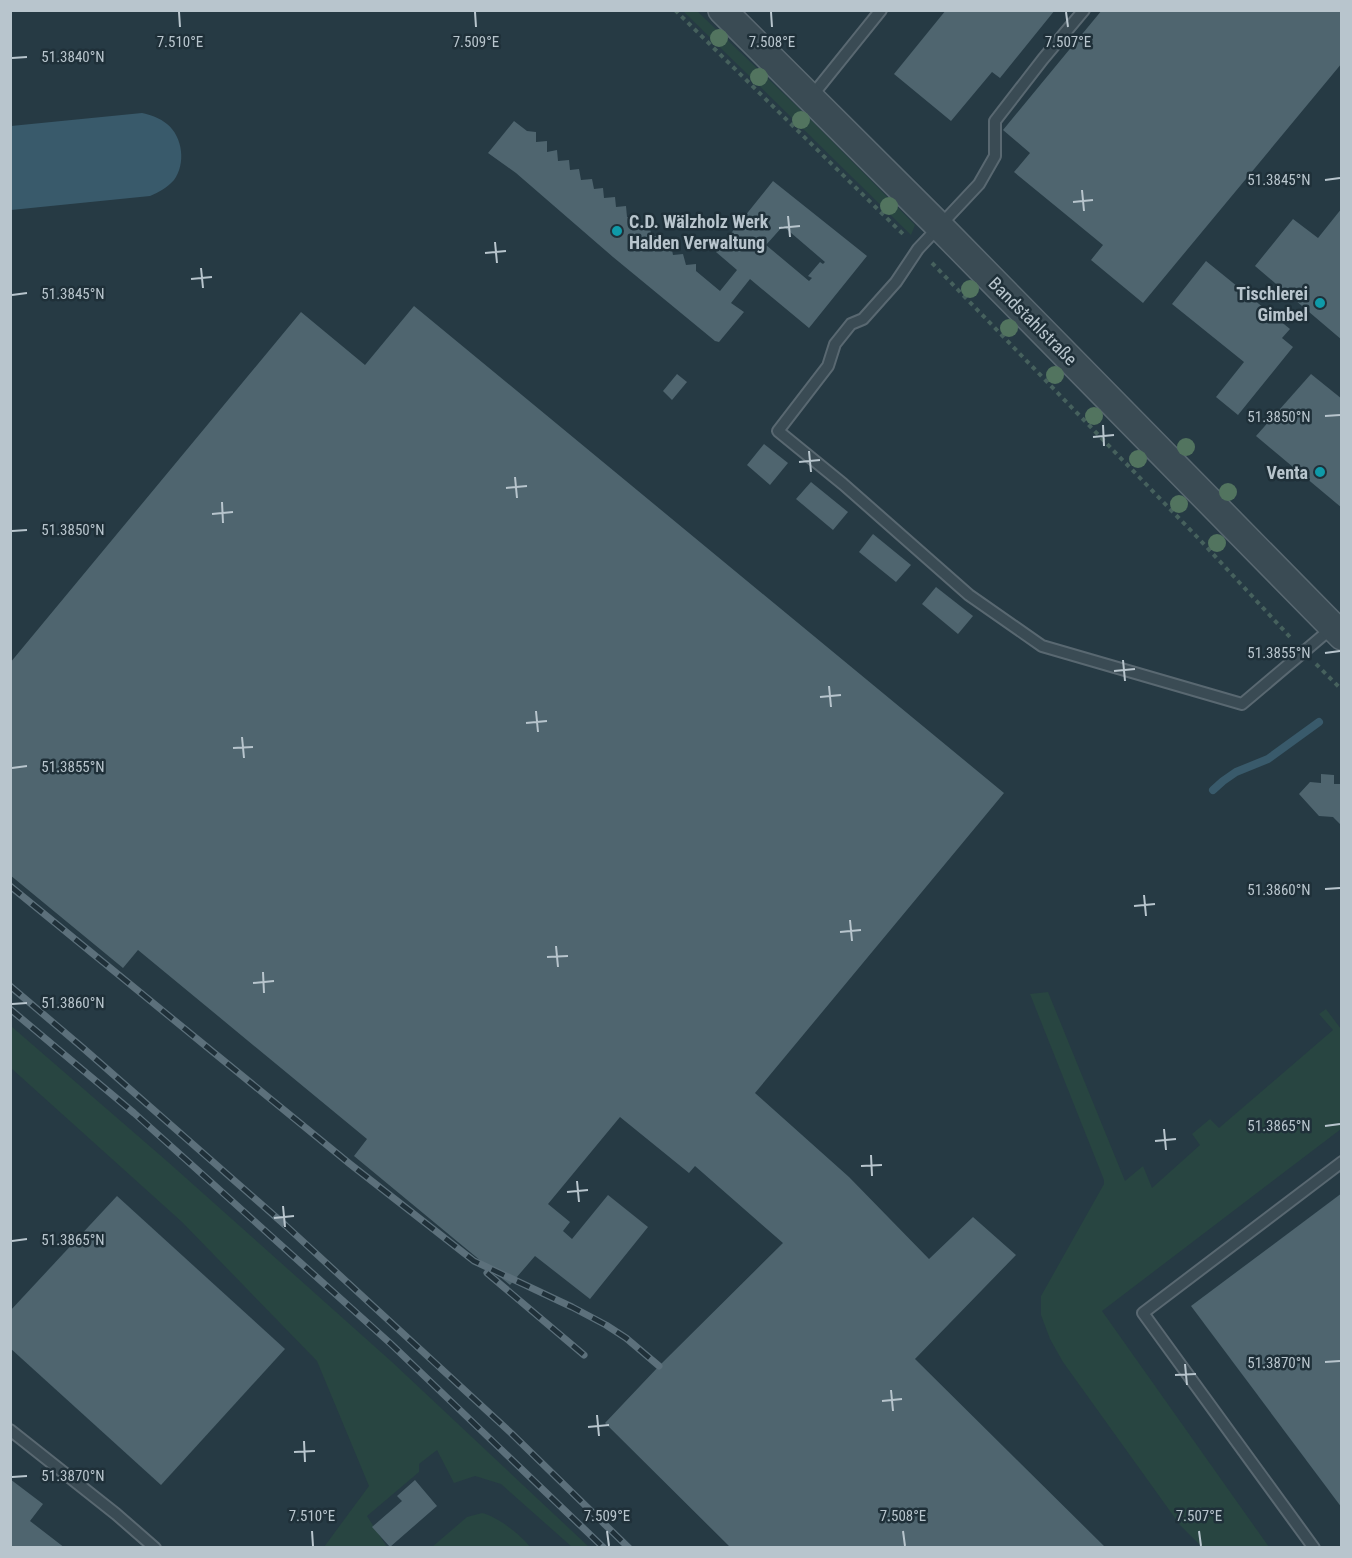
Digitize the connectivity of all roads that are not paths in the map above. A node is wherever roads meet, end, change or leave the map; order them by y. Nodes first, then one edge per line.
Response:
1 (722, 10) edge
2 (881, 10) edge
3 (1084, 10) edge
4 (811, 97) junction
5 (940, 227) junction
6 (1338, 631) edge
7 (1341, 1162) edge
8 (10, 1430) edge
9 (155, 1548) edge
10 (1314, 1548) edge

1 - 4 street, Bandstahlstraße
2 - 4 lane
3 - 5 lane
4 - 5 street, Bandstahlstraße
5 - 6 street, Bandstahlstraße
5 - 6 lane
7 - 10 lane
8 - 9 lane

